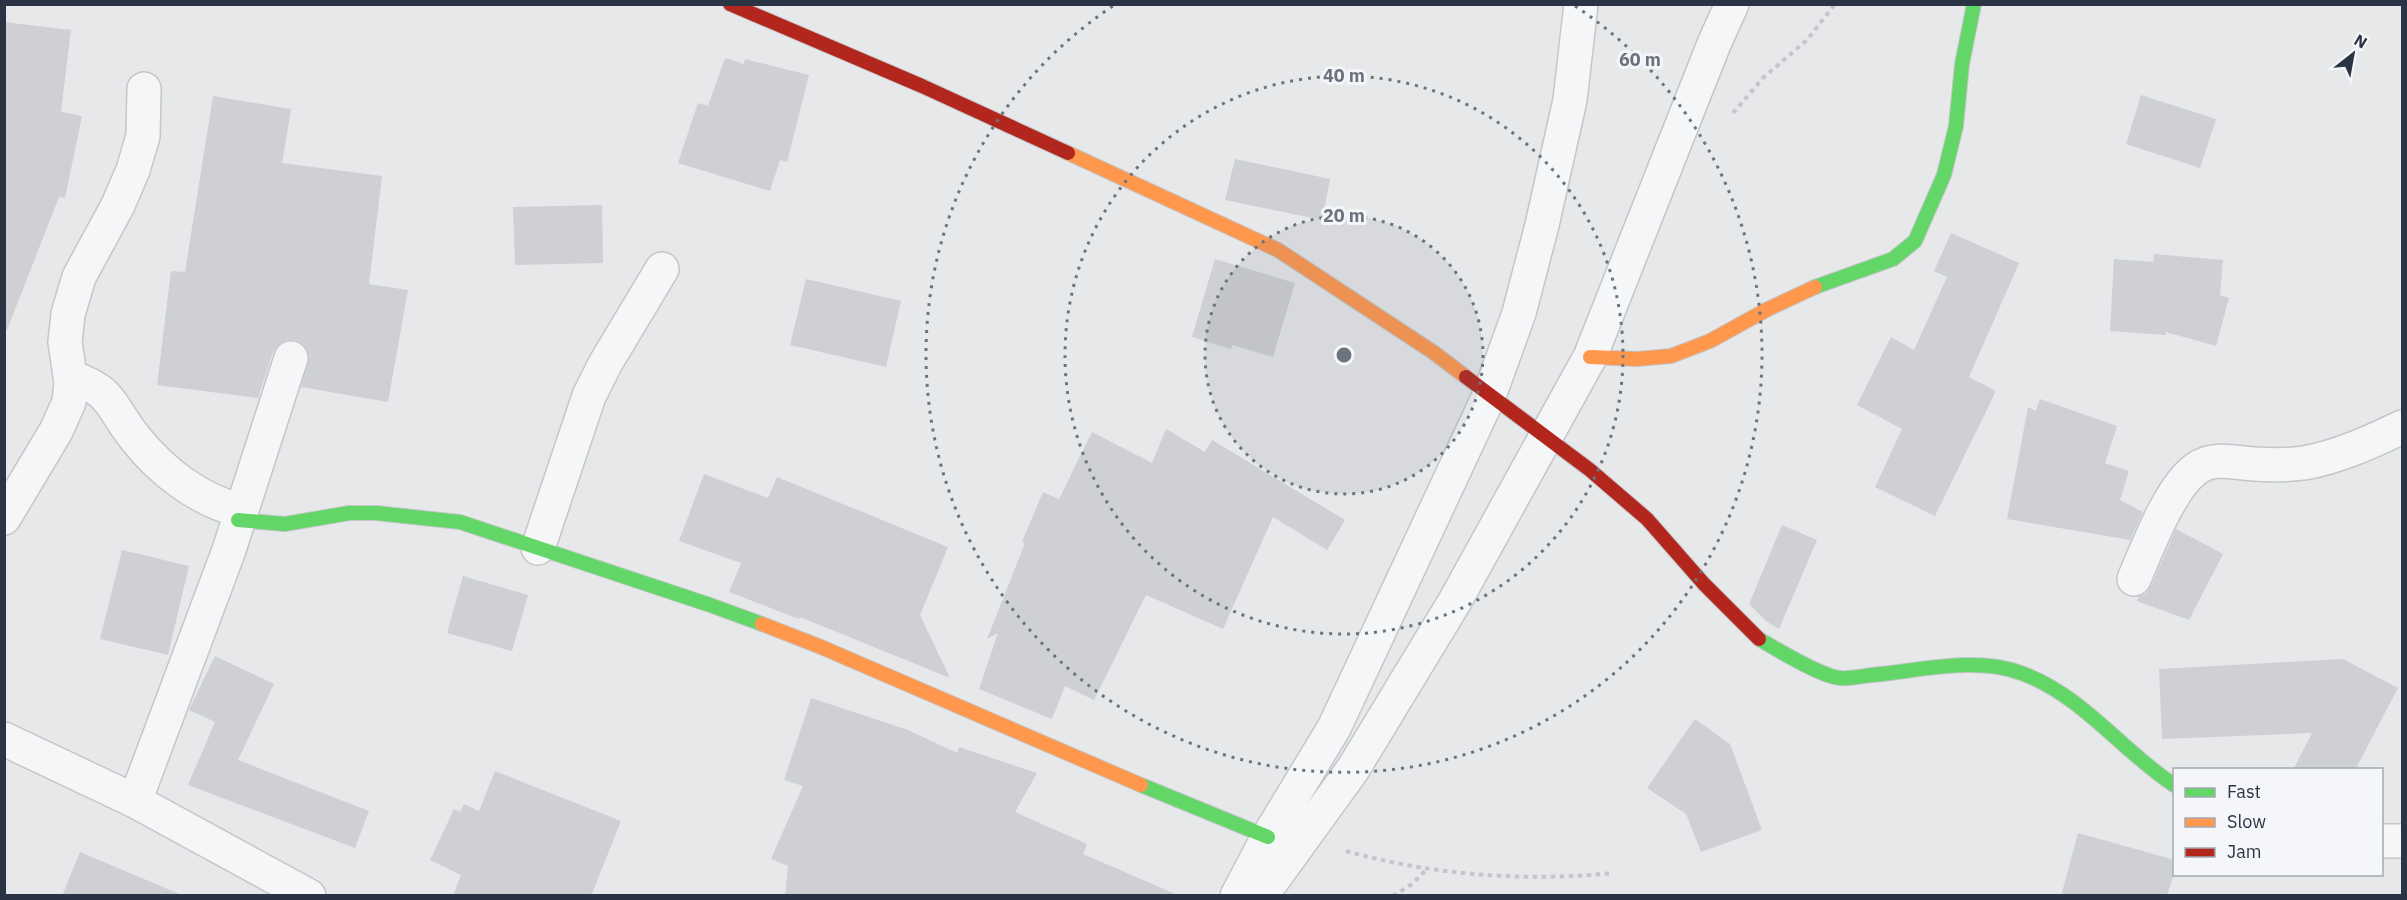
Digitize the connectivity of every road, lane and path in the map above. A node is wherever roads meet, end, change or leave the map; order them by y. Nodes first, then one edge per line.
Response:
1 (730, 4) edge
2 (1581, 4) edge
3 (1732, 4) edge
4 (1834, 4) edge
5 (1974, 4) edge
6 (144, 90) dead end
7 (1730, 118) dead end
8 (662, 269) dead end
9 (1590, 357) junction
10 (291, 358) dead end
11 (70, 377) junction
12 (1489, 396) junction
13 (2403, 427) edge
14 (1547, 437) junction
15 (240, 515) junction
16 (4, 518) edge
17 (538, 548) junction
18 (2134, 579) dead end
19 (4, 739) edge
20 (2173, 784) edge
21 (135, 801) junction
22 (1269, 837) junction
23 (1303, 838) junction
24 (2383, 841) edge
25 (2403, 841) edge
26 (1428, 868) junction
27 (1613, 873) dead end
28 (309, 896) edge
29 (1237, 896) edge
30 (1258, 896) edge
31 (1393, 896) edge

1 - 12 street
2 - 12 street
3 - 9 street
4 - 7 path
5 - 9 street
6 - 11 street
8 - 17 street
9 - 14 street
10 - 15 street
11 - 15 street
11 - 16 street
12 - 14 street
12 - 22 street
13 - 18 street
14 - 20 street
14 - 23 street
15 - 17 street
15 - 21 street
17 - 22 street
19 - 21 street
21 - 28 street
22 - 29 street
23 - 26 path
23 - 30 street
24 - 25 street
26 - 27 path
26 - 31 path

